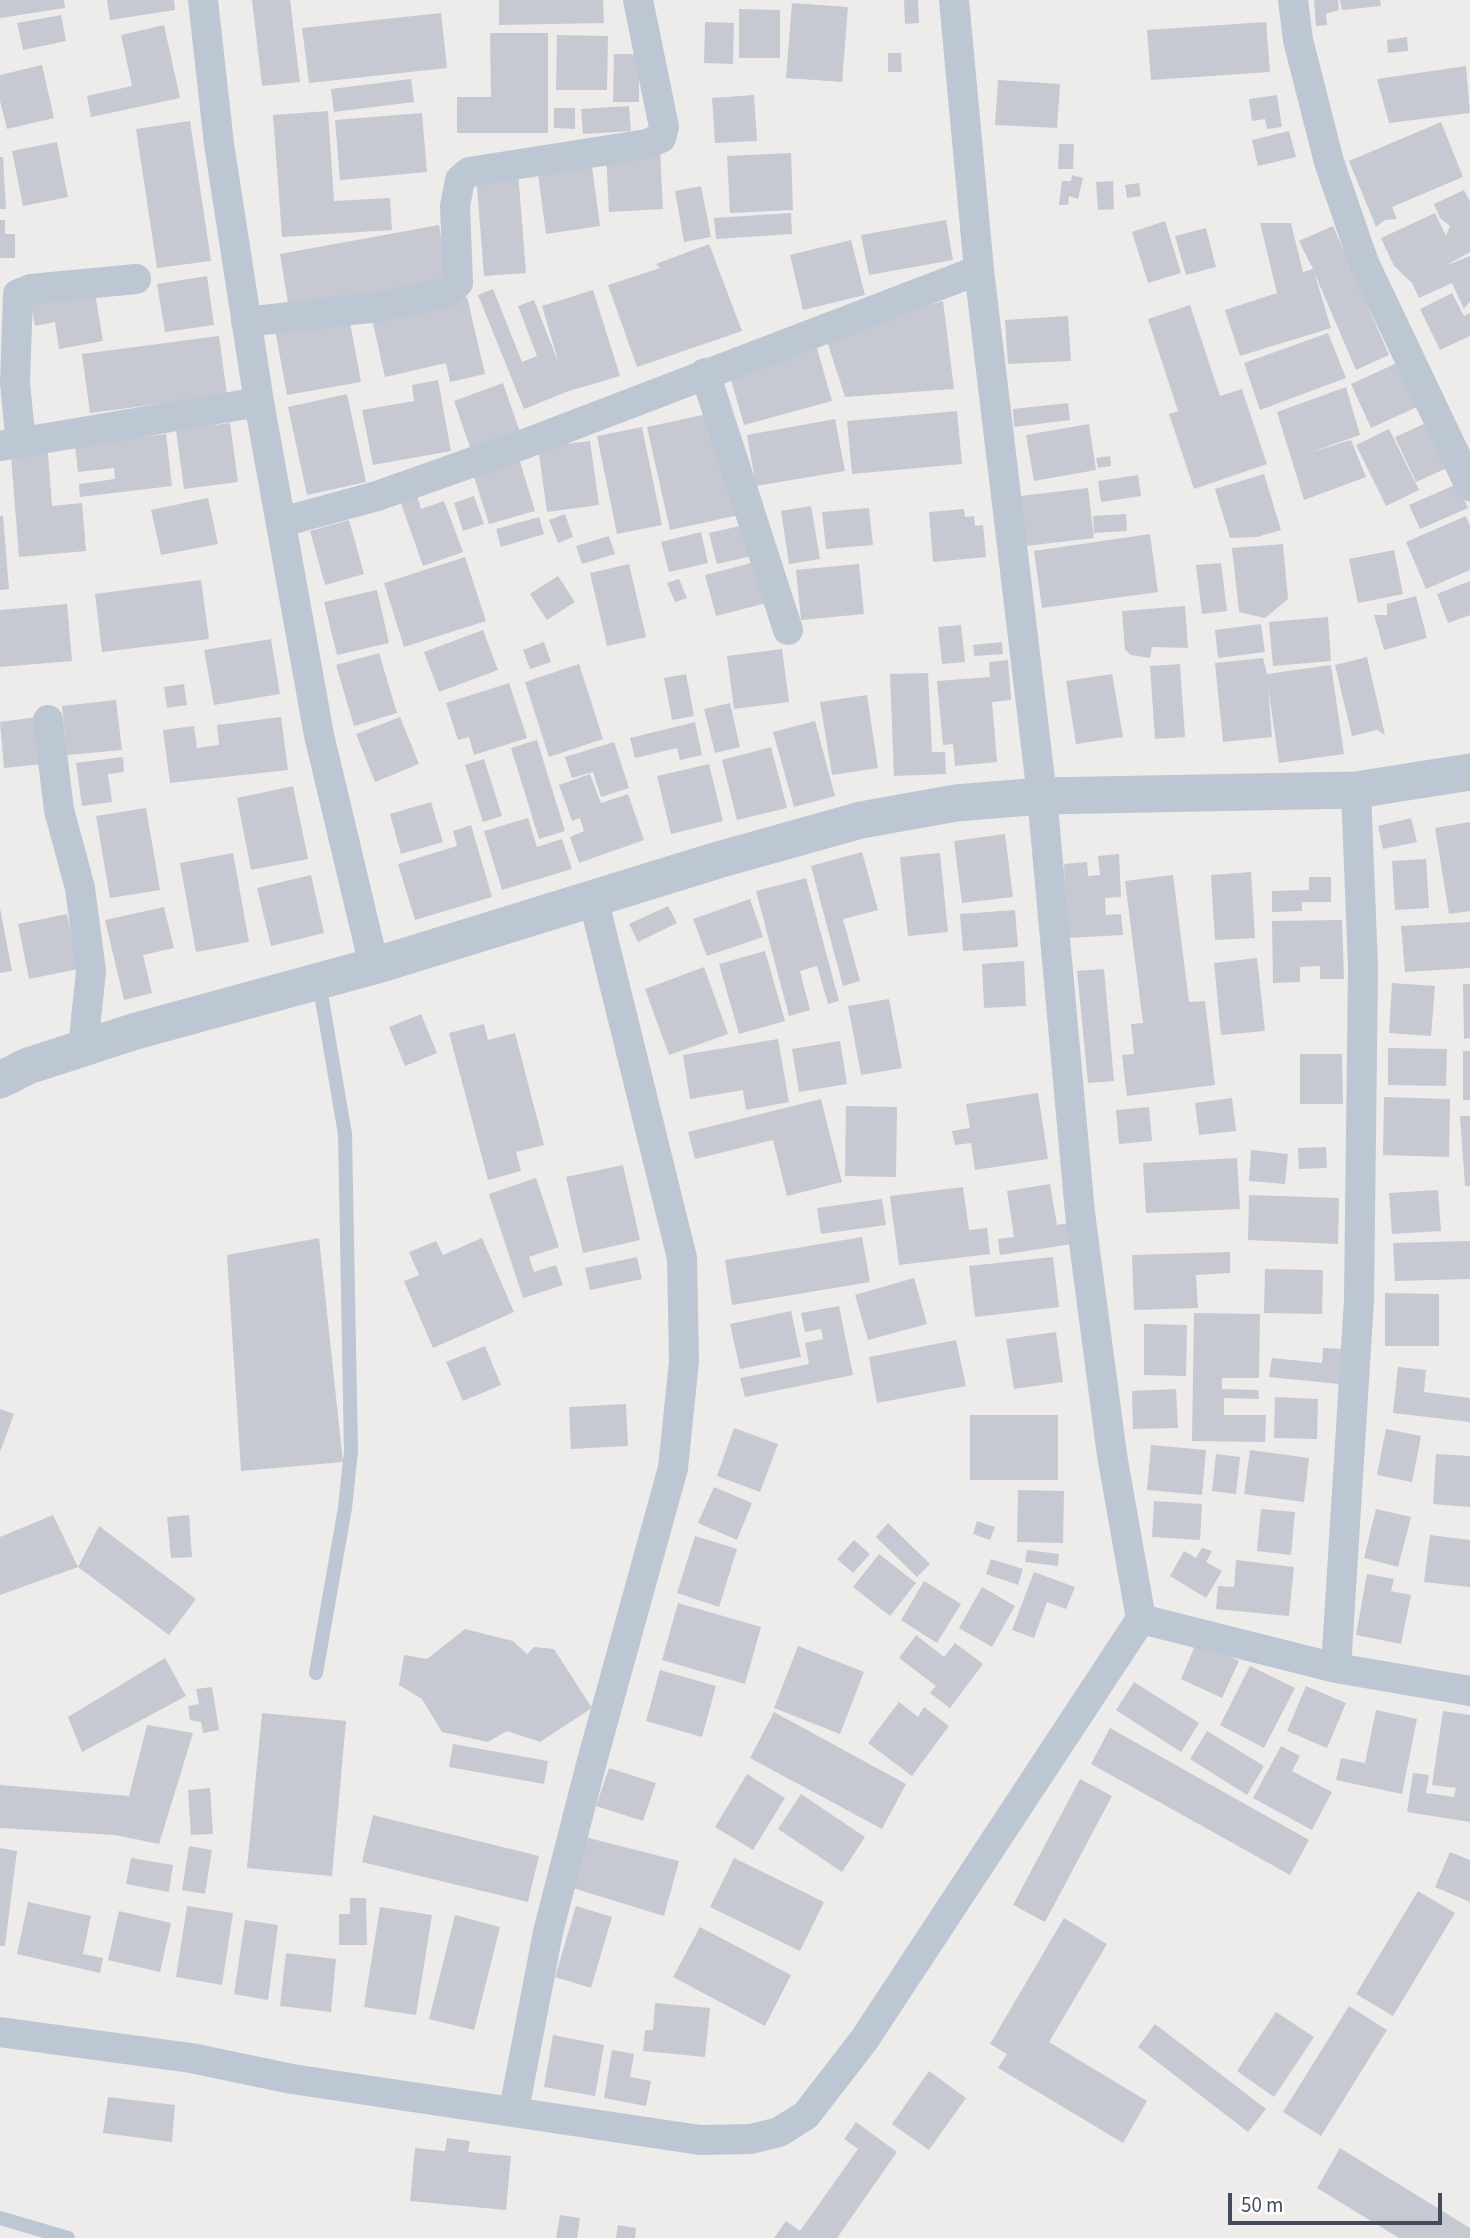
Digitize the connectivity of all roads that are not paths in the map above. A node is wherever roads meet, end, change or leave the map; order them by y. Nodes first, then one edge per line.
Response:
1 (203, 0) edge
2 (638, 0) edge
3 (954, 0) edge
4 (1293, 0) edge
5 (979, 270) junction
6 (136, 279) dead end
7 (246, 322) junction
8 (705, 373) junction
9 (259, 402) junction
10 (11, 445) edge
11 (1470, 486) edge
12 (282, 522) junction
13 (788, 630) dead end
14 (48, 720) dead end
15 (1470, 772) edge
16 (1356, 790) junction
17 (1042, 796) junction
18 (593, 898) junction
19 (374, 966) junction
20 (319, 981) junction
21 (83, 1048) junction
22 (9, 1070) edge
23 (1141, 1619) junction
24 (1336, 1668) junction
25 (316, 1674) dead end
26 (1470, 1691) edge
27 (0, 2032) edge
28 (514, 2110) junction
29 (0, 2218) edge
30 (68, 2238) edge

1 - 7 street
2 - 7 street
3 - 5 street
4 - 11 street
5 - 8 street
5 - 17 street
6 - 10 street
7 - 9 street
8 - 12 street
8 - 13 street
9 - 10 street
9 - 12 street
12 - 19 street
14 - 21 street
15 - 16 street
16 - 17 street
16 - 24 street
17 - 18 street
17 - 23 street
18 - 19 street
18 - 28 street
19 - 20 street
20 - 21 street
20 - 25 lane
21 - 22 street
23 - 24 street
23 - 28 street
24 - 26 street
27 - 28 street
29 - 30 lane

